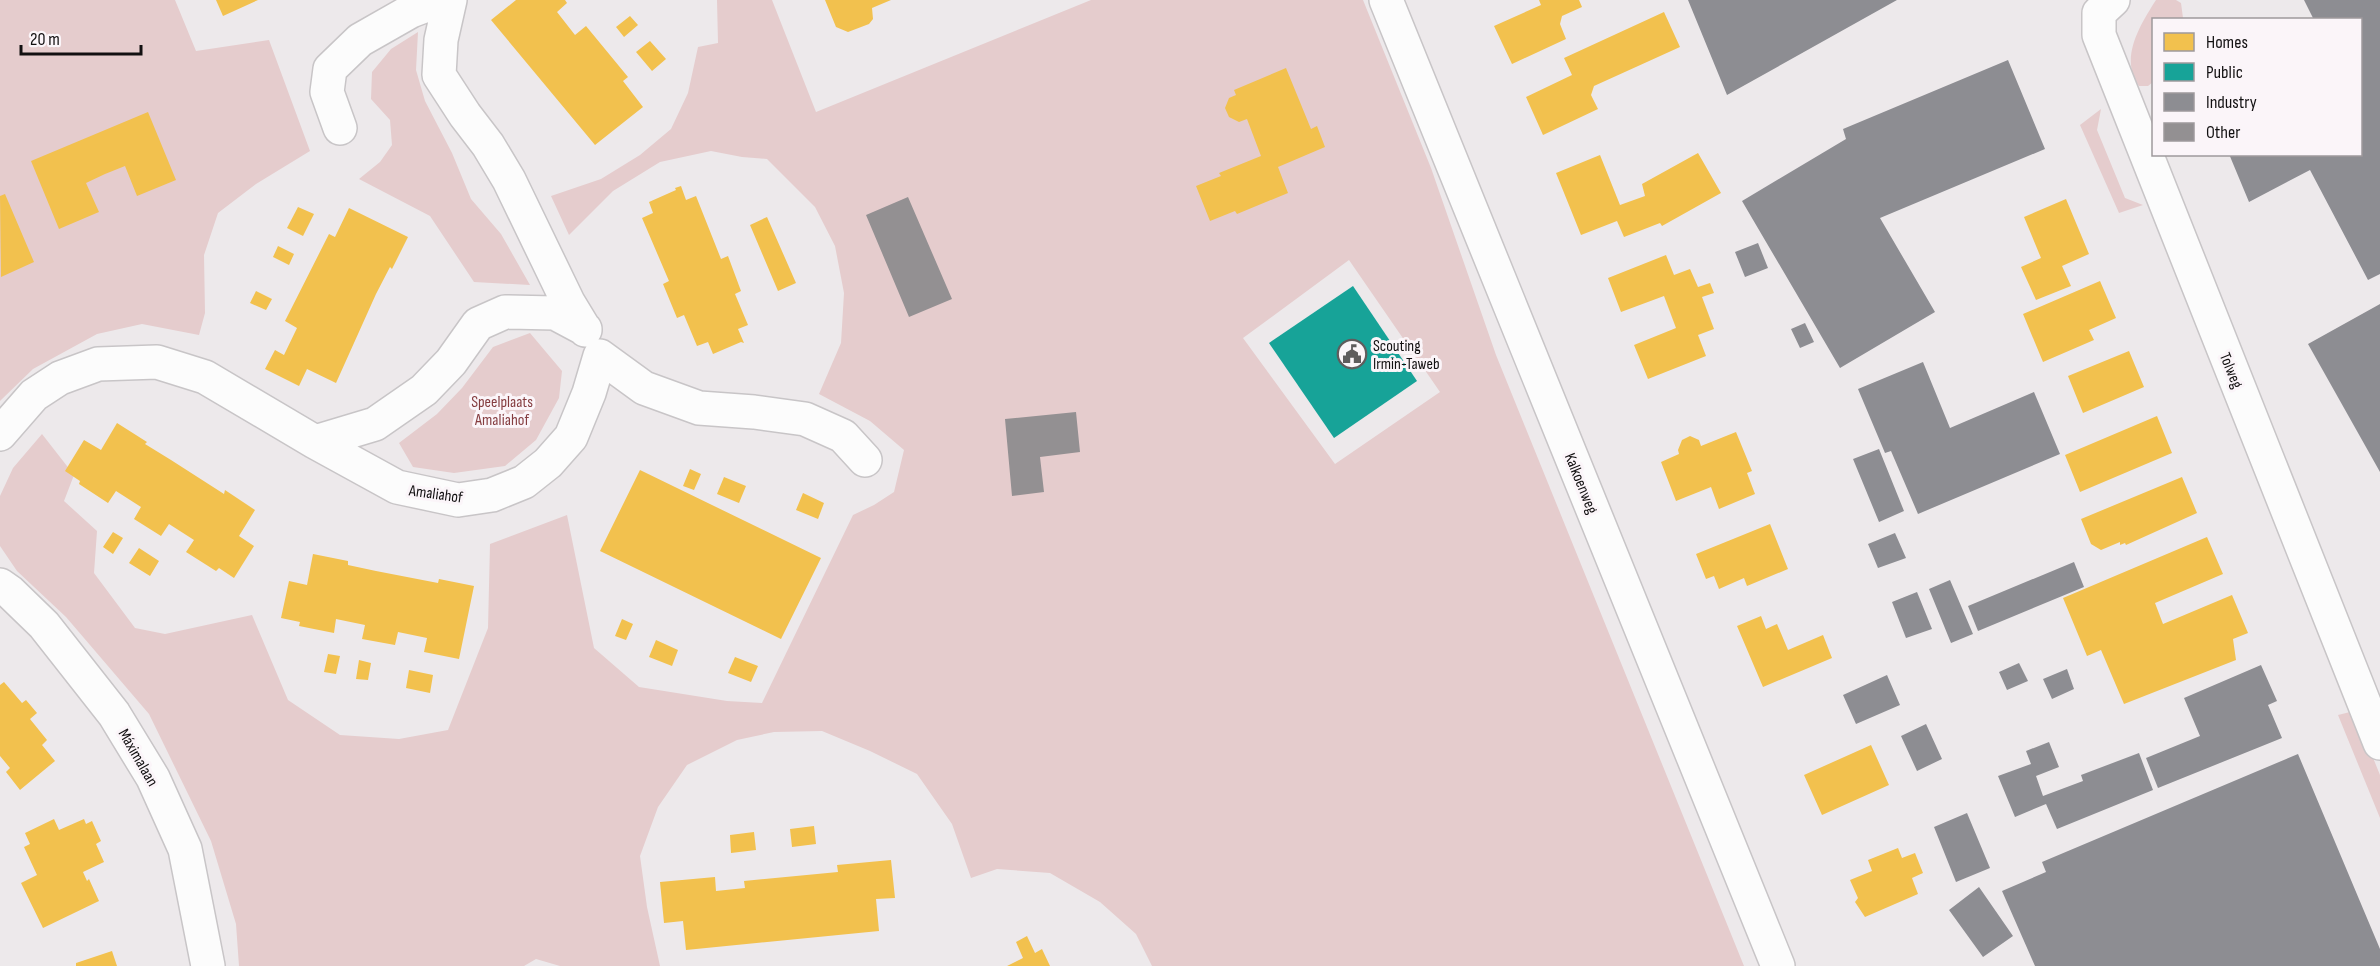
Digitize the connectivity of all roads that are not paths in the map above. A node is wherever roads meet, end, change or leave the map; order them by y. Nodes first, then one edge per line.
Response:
1 (440, 0) edge
2 (450, 0) edge
3 (1386, 0) edge
4 (2113, 0) edge
5 (340, 128) dead end
6 (592, 343) junction
7 (0, 434) edge
8 (315, 442) junction
9 (865, 460) dead end
10 (0, 585) edge
11 (2380, 743) edge
12 (208, 966) edge
13 (1778, 966) edge

1 - 5 street
2 - 6 street
3 - 13 street, Kalkoenweg
4 - 11 street, Tolweg
6 - 8 street
6 - 8 street, Amaliahof
6 - 9 street
7 - 8 street, Amaliahof
10 - 12 street, Máximalaan

